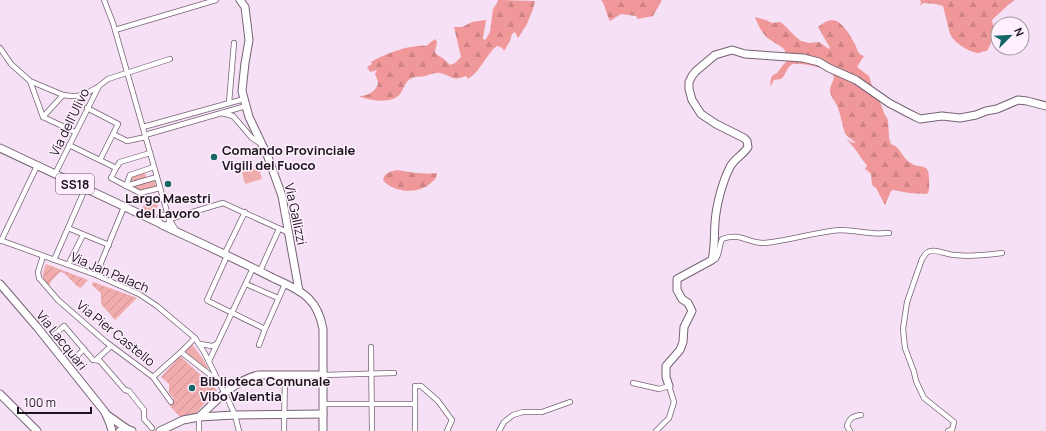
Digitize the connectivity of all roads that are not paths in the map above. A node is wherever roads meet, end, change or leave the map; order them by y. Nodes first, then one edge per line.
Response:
1 (104, 0) edge
2 (216, 0) edge
3 (240, 0) edge
4 (115, 30) junction
5 (234, 42) dead end
6 (0, 48) edge
7 (170, 59) dead end
8 (127, 72) junction
9 (30, 80) junction
10 (98, 87) junction
11 (63, 95) junction
12 (245, 102) junction
13 (229, 103) junction
14 (1046, 106) edge
15 (87, 108) junction
16 (222, 113) junction
17 (43, 117) junction
18 (143, 128) junction
19 (75, 132) junction
20 (113, 134) junction
21 (145, 136) junction
22 (69, 145) junction
23 (262, 145) junction
24 (0, 148) edge
25 (150, 153) junction
26 (100, 160) junction
27 (37, 166) junction
28 (154, 167) junction
29 (116, 168) junction
30 (55, 174) junction
31 (157, 177) junction
32 (126, 186) junction
33 (85, 188) junction
34 (160, 188) junction
35 (164, 204) junction
36 (124, 207) junction
37 (245, 212) junction
38 (169, 218) junction
39 (161, 220) junction
40 (68, 228) junction
41 (279, 229) junction
42 (176, 232) junction
43 (289, 233) junction
44 (889, 234) dead end
45 (83, 235) junction
46 (0, 241) edge
47 (109, 245) junction
48 (1002, 253) dead end
49 (226, 255) junction
50 (43, 256) junction
51 (54, 260) junction
52 (712, 260) junction
53 (68, 265) junction
54 (256, 269) junction
55 (96, 275) junction
56 (0, 284) edge
57 (246, 284) junction
58 (285, 284) junction
59 (299, 291) junction
60 (278, 298) junction
61 (232, 313) junction
62 (265, 329) junction
63 (53, 336) dead end
64 (195, 338) junction
65 (200, 344) junction
66 (259, 345) dead end
67 (111, 346) junction
68 (215, 347) junction
69 (370, 347) dead end
70 (84, 349) junction
71 (181, 352) junction
72 (205, 352) junction
73 (74, 359) dead end
74 (96, 360) junction
75 (209, 361) junction
76 (371, 373) junction
77 (394, 373) dead end
78 (323, 374) junction
79 (285, 375) junction
80 (153, 377) junction
81 (219, 382) junction
82 (633, 383) dead end
83 (669, 386) junction
84 (224, 393) junction
85 (0, 394) edge
86 (171, 402) dead end
87 (570, 402) dead end
88 (323, 404) junction
89 (372, 404) junction
90 (415, 404) junction
91 (105, 412) junction
92 (284, 414) junction
93 (323, 414) junction
94 (235, 415) junction
95 (861, 415) dead end
96 (199, 417) junction
97 (152, 428) dead end
98 (37, 431) edge
99 (112, 431) edge
100 (129, 431) edge
101 (160, 431) edge
102 (199, 431) edge
103 (239, 431) edge
104 (284, 431) edge
105 (323, 431) edge
106 (372, 431) edge
107 (414, 431) edge
108 (447, 431) edge
109 (499, 431) edge
110 (656, 431) edge
111 (850, 431) edge
112 (948, 431) edge

1 - 4 street
2 - 4 street
3 - 12 street, Via Gallizzi
4 - 8 street
5 - 13 street
6 - 9 street
7 - 8 street, Via dell'Ulivo
8 - 10 street, Via dell'Ulivo
8 - 18 street
9 - 11 street
9 - 17 street
10 - 11 street
10 - 15 street, Via dell'Ulivo
11 - 17 street
12 - 13 street
12 - 16 street
12 - 23 street, Via Gallizzi
13 - 18 street
14 - 52 street
15 - 19 street, Via dell'Ulivo
15 - 20 street
16 - 21 street
16 - 23 street
17 - 19 street
18 - 21 street
19 - 22 street, Via dell'Ulivo
20 - 21 street
20 - 26 street
21 - 25 street
22 - 26 street
22 - 30 street, Via dell'Ulivo
23 - 43 street, Via Gallizzi
24 - 27 street, SS18
25 - 28 street
25 - 29 street
26 - 29 street
27 - 30 street, SS18
27 - 46 street
28 - 31 street
28 - 32 street
29 - 32 street
30 - 33 street, SS18
31 - 32 street
31 - 34 street
32 - 34 street
33 - 36 street, SS18
33 - 40 street
34 - 35 street
35 - 38 street
35 - 39 street
36 - 39 street, SS18
36 - 47 street
37 - 38 street
37 - 41 street
37 - 49 street
38 - 39 street
38 - 39 street
38 - 42 street
39 - 42 street, SS18
40 - 45 street
40 - 51 street
41 - 43 street
41 - 54 street
42 - 49 street, SS18
43 - 59 street, Via Gallizzi
44 - 52 street
45 - 47 street
45 - 53 street
46 - 50 street, Via Jan Palach
47 - 55 street
48 - 112 street
49 - 54 street, SS18
49 - 61 street
50 - 51 street, Via Jan Palach
50 - 67 street, Via Pier Castello
51 - 53 street, Via Jan Palach
52 - 83 street
53 - 55 street, Via Jan Palach
54 - 57 street
54 - 58 street, SS18
55 - 64 street, Via Jan Palach
56 - 91 street, Via Lacquari
57 - 60 street
57 - 61 street
58 - 59 street, SS18
58 - 60 street
59 - 78 street, SS18
60 - 62 street
61 - 62 street
61 - 68 street
62 - 66 street
63 - 70 street
64 - 65 street, Via Jan Palach
64 - 71 street, Via Pier Castello
65 - 68 street
65 - 72 street, Via Jan Palach
67 - 74 street
67 - 80 street, Via Pier Castello
68 - 72 street
68 - 75 street
69 - 76 street
70 - 73 street
70 - 74 street
71 - 80 street, Via Pier Castello
71 - 81 street
72 - 75 street, Via Jan Palach
74 - 97 street
75 - 81 street, Via Jan Palach
76 - 77 street
76 - 78 street
76 - 89 street
78 - 79 street
78 - 88 street, SS18
79 - 84 street
79 - 92 street
80 - 86 street
81 - 84 street, Via Jan Palach
82 - 83 street
83 - 110 street
84 - 94 street, Via Jan Palach
84 - 96 street
85 - 98 street
87 - 109 street
88 - 89 street
88 - 93 street, SS18
89 - 90 street
89 - 106 street
90 - 107 street
90 - 108 street
91 - 99 street, Via Lacquari
91 - 100 street, Via Lacquari
92 - 93 street
92 - 94 street
92 - 104 street
93 - 105 street, SS18
94 - 96 street
94 - 103 street, Via Jan Palach
95 - 111 street
96 - 101 street
96 - 102 street

